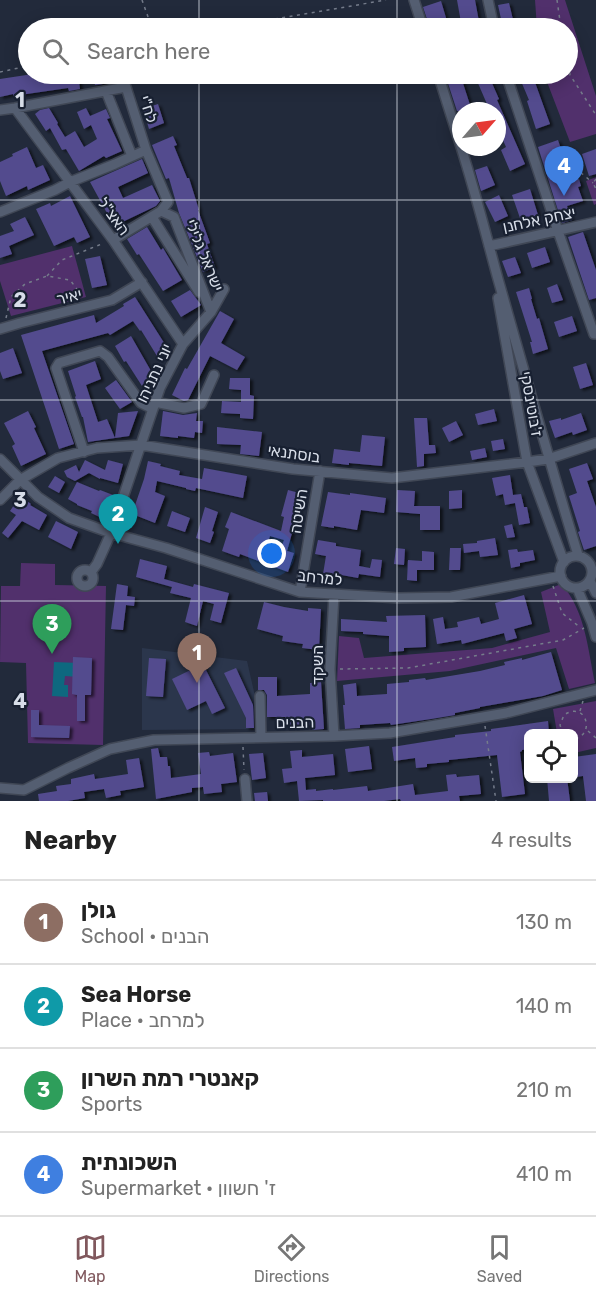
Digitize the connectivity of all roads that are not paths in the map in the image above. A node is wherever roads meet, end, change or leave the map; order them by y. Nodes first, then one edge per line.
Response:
1 (414, 0) edge
2 (488, 0) edge
3 (420, 18) edge
4 (492, 18) edge
5 (441, 84) edge
6 (509, 84) edge
7 (106, 91) junction
8 (15, 108) junction
9 (0, 110) edge
10 (452, 118) edge
11 (146, 150) junction
12 (132, 156) junction
13 (464, 156) edge
14 (70, 182) junction
15 (0, 212) edge
16 (161, 212) junction
17 (152, 217) junction
18 (596, 222) edge
19 (558, 231) junction
20 (113, 240) junction
21 (489, 246) junction
22 (142, 282) junction
23 (224, 290) dead end
24 (211, 312) junction
25 (2, 329) edge
26 (595, 334) edge
27 (183, 344) junction
28 (214, 375) dead end
29 (154, 406) junction
30 (596, 443) edge
31 (141, 445) junction
32 (84, 452) junction
33 (0, 459) edge
34 (548, 459) junction
35 (527, 462) junction
36 (320, 471) junction
37 (20, 480) junction
38 (0, 500) edge
39 (111, 533) junction
40 (578, 555) junction
41 (564, 562) junction
42 (594, 564) edge
43 (91, 572) dead end
44 (561, 576) junction
45 (590, 581) junction
46 (576, 588) junction
47 (300, 592) junction
48 (596, 593) edge
49 (334, 594) junction
50 (596, 637) edge
51 (596, 690) edge
52 (260, 696) dead end
53 (334, 736) junction
54 (261, 737) junction
55 (245, 779) road end
56 (0, 788) edge
57 (24, 790) junction
58 (26, 801) edge
59 (247, 801) edge

1 - 3 street
2 - 4 street
5 - 10 street, ז'בוטינסקי
6 - 19 street
7 - 8 street, לח"י
7 - 11 street, לח"י
7 - 12 street
8 - 9 street, לח"י
8 - 14 street, האצ"ל
11 - 12 street, לח"י
11 - 16 street, ישראל גלילי
12 - 14 street, לח"י
13 - 21 street, ז'בוטינסקי
14 - 15 street, לח"י
14 - 20 street, האצ"ל
16 - 17 street, ישראל גלילי
16 - 24 street, ישראל גלילי
17 - 20 street, ישראל גלילי
17 - 24 street, ישראל גלילי
18 - 19 street, יצחק אלחנן
19 - 21 street, יצחק אלחנן
19 - 26 street
20 - 22 street, האצ"ל
21 - 34 street, ז'בוטינסקי
21 - 35 street, ז'בוטינסקי
22 - 25 street, יאיר
22 - 27 street, האצ"ל
23 - 24 street, יוני נתניהו
24 - 27 street, יוני נתניהו
27 - 29 street, יוני נתניהו
28 - 29 street
29 - 31 street, יוני נתניהו
29 - 32 street
30 - 34 street, בוסתנאי
31 - 32 street, בוסתנאי
31 - 36 street, בוסתנאי
31 - 39 street, יוני נתניהו
32 - 37 street, בוסתנאי
33 - 37 street, למרחב
34 - 35 street, בוסתנאי
34 - 40 street, ז'בוטינסקי
35 - 36 street, בוסתנאי
35 - 41 street, ז'בוטינסקי
36 - 47 street, השיטה
37 - 38 street, בוסתנאי
37 - 39 street, למרחב
39 - 43 street, יוני נתניהו
39 - 47 street, למרחב
40 - 41 street
40 - 42 street
41 - 44 street
42 - 45 street
44 - 46 street
44 - 49 street, למרחב
45 - 46 street
45 - 48 street
46 - 50 street
47 - 49 street, למרחב
49 - 53 street, השקד
51 - 53 street, הבנים
52 - 54 street
53 - 54 street, הבנים
54 - 57 street, הבנים
55 - 59 street
56 - 57 street
57 - 58 street

